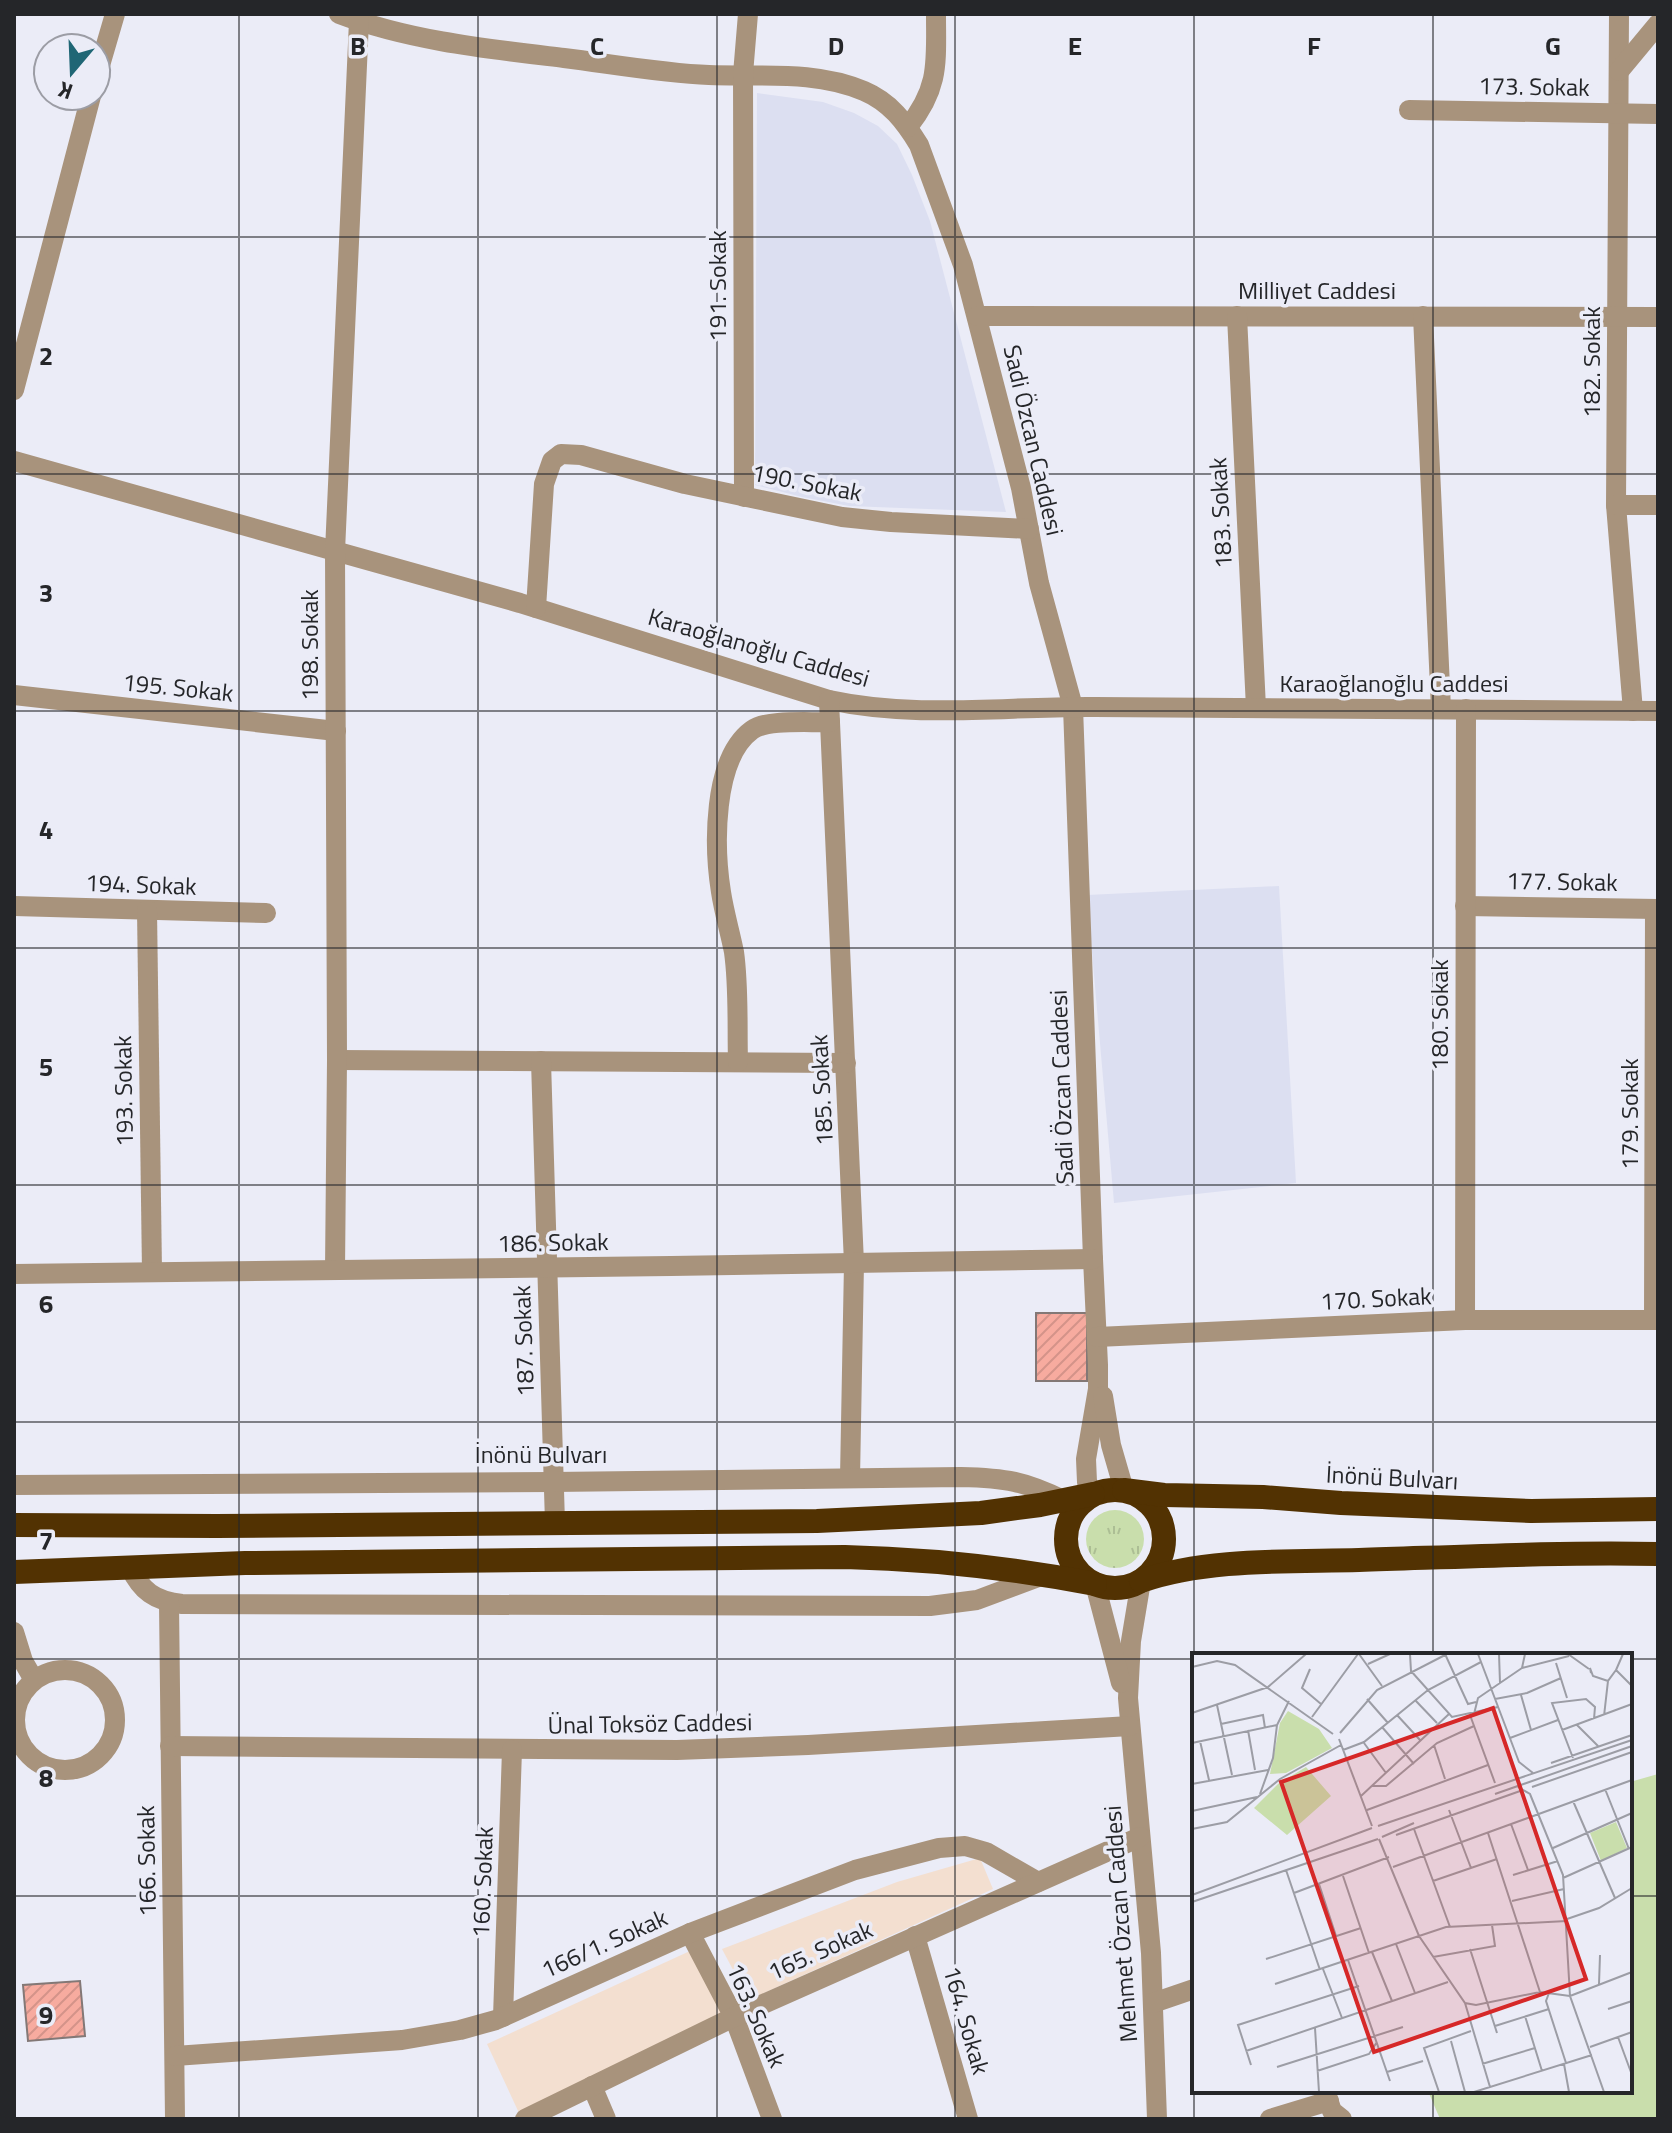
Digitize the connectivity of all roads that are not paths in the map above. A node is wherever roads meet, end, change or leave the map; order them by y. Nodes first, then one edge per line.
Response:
1 (339, 14) edge
2 (748, 14) edge
3 (936, 14) edge
4 (1619, 14) edge
5 (359, 21) junction
6 (1658, 24) edge
7 (1619, 71) junction
8 (743, 74) junction
9 (1409, 110) dead end
10 (87, 112) edge
11 (1618, 114) junction
12 (1658, 114) edge
13 (908, 127) junction
14 (977, 316) junction
15 (1237, 316) junction
16 (1423, 316) junction
17 (1617, 317) junction
18 (1658, 317) edge
19 (14, 390) edge
20 (14, 461) edge
21 (744, 497) junction
22 (1616, 505) junction
23 (1658, 505) edge
24 (1029, 529) junction
25 (335, 551) junction
26 (536, 608) junction
27 (14, 695) edge
28 (829, 700) junction
29 (1073, 707) junction
30 (1256, 708) junction
31 (1441, 709) junction
32 (1466, 709) junction
33 (1633, 711) junction
34 (1658, 711) edge
35 (830, 722) junction
36 (336, 731) junction
37 (14, 906) edge
38 (1465, 906) junction
39 (1657, 909) edge
40 (147, 910) junction
41 (266, 913) dead end
42 (337, 1060) junction
43 (541, 1061) junction
44 (738, 1062) junction
45 (846, 1063) junction
46 (1093, 1259) junction
47 (854, 1263) junction
48 (547, 1268) junction
49 (335, 1270) junction
50 (152, 1272) junction
51 (14, 1274) edge
52 (1465, 1320) junction
53 (1656, 1320) edge
54 (1097, 1337) junction
55 (1098, 1365) junction
56 (850, 1478) junction
57 (553, 1482) junction
58 (14, 1485) edge
59 (1124, 1490) junction
60 (1093, 1494) junction
61 (1065, 1501) junction
62 (1658, 1509) edge
63 (555, 1523) junction
64 (16, 1524) edge
65 (1658, 1554) edge
66 (130, 1567) junction
67 (14, 1572) edge
68 (1046, 1574) junction
69 (1141, 1581) junction
70 (1095, 1584) junction
71 (169, 1603) junction
72 (14, 1632) edge
73 (34, 1680) junction
74 (1130, 1726) junction
75 (170, 1746) junction
76 (512, 1750) junction
77 (1140, 1837) junction
78 (1038, 1882) junction
79 (690, 1933) junction
80 (915, 1936) junction
81 (1192, 1990) edge
82 (1153, 2003) junction
83 (503, 2017) junction
84 (734, 2017) junction
85 (175, 2056) junction
86 (592, 2086) junction
87 (1327, 2096) edge
88 (175, 2119) edge
89 (525, 2119) edge
90 (606, 2119) edge
91 (772, 2119) edge
92 (968, 2119) edge
93 (1157, 2119) edge
94 (1270, 2119) edge
95 (1342, 2119) edge

1 - 5 street, Sadi Özcan Caddesi
2 - 8 street, 191. Sokak
3 - 13 street
4 - 7 street, 182. Sokak
5 - 8 street, Sadi Özcan Caddesi
5 - 25 street, 198. Sokak
6 - 7 street
7 - 11 street, 182. Sokak
8 - 13 street, Sadi Özcan Caddesi
8 - 21 street, 191. Sokak
9 - 11 street, 173. Sokak
10 - 19 street
11 - 12 street, 173. Sokak
11 - 17 street, 182. Sokak
13 - 14 street, Sadi Özcan Caddesi
14 - 15 street, Milliyet Caddesi
14 - 24 street, Sadi Özcan Caddesi
15 - 16 street, Milliyet Caddesi
15 - 30 street, 183. Sokak
16 - 17 street, Milliyet Caddesi
16 - 31 street
17 - 18 street, Milliyet Caddesi
17 - 22 street, 182. Sokak
20 - 25 street, Karaoğlanoğlu Caddesi
21 - 24 street, 190. Sokak
21 - 26 street, 190. Sokak
22 - 23 street
22 - 33 street, 182. Sokak
24 - 29 street, Sadi Özcan Caddesi
25 - 26 street, Karaoğlanoğlu Caddesi
25 - 36 street, 198. Sokak
26 - 28 street, Karaoğlanoğlu Caddesi
27 - 36 street, 195. Sokak
28 - 29 street, Karaoğlanoğlu Caddesi
28 - 35 street, 185. Sokak
29 - 30 street, Karaoğlanoğlu Caddesi
29 - 46 street, Sadi Özcan Caddesi
30 - 31 street, Karaoğlanoğlu Caddesi
31 - 32 street, Karaoğlanoğlu Caddesi
32 - 33 street, Karaoğlanoğlu Caddesi
32 - 38 street, 180. Sokak
33 - 34 street, Karaoğlanoğlu Caddesi
35 - 44 street
35 - 45 street, 185. Sokak
36 - 42 street, 198. Sokak
37 - 40 street, 194. Sokak
38 - 39 street, 177. Sokak
38 - 52 street, 180. Sokak
39 - 53 street, 179. Sokak
40 - 41 street, 194. Sokak
40 - 50 street, 193. Sokak
42 - 43 street
42 - 49 street, 198. Sokak
43 - 44 street
43 - 48 street, 187. Sokak
44 - 45 street
45 - 47 street, 185. Sokak
46 - 47 street, 186. Sokak
46 - 54 street, Sadi Özcan Caddesi
47 - 48 street, 186. Sokak
47 - 56 street, 185. Sokak
48 - 49 street, 186. Sokak
48 - 57 street, 187. Sokak
49 - 50 street, 186. Sokak
50 - 51 street, 186. Sokak
52 - 53 street, 170. Sokak
52 - 54 street, 170. Sokak
54 - 55 street, Sadi Özcan Caddesi
55 - 59 street, Sadi Özcan Caddesi
55 - 60 street, Sadi Özcan Caddesi
56 - 57 street, İnönü Bulvarı
56 - 61 street, İnönü Bulvarı
57 - 58 street, İnönü Bulvarı
57 - 63 street, 187. Sokak
59 - 60 highway
59 - 62 highway, İnönü Bulvarı
59 - 69 highway
60 - 61 highway
60 - 70 highway
61 - 63 highway
63 - 64 highway
65 - 69 highway
66 - 67 highway
66 - 68 highway
66 - 71 street
68 - 70 highway
68 - 71 street
69 - 70 highway
69 - 74 street, Mehmet Özcan Caddesi
70 - 74 street, Mehmet Özcan Caddesi
71 - 75 street, 166. Sokak
72 - 73 street
73 - 73 street
74 - 76 street, Ünal Toksöz Caddesi
74 - 77 street, Mehmet Özcan Caddesi
75 - 76 street, Ünal Toksöz Caddesi
75 - 85 street, 166. Sokak
76 - 83 street, 160. Sokak
77 - 78 street, 165. Sokak
77 - 82 street, Mehmet Özcan Caddesi
78 - 79 street, 166/1. Sokak
78 - 80 street, 165. Sokak
79 - 83 street, 166/1. Sokak
79 - 84 street, 163. Sokak
80 - 84 street, 165. Sokak
80 - 92 street, 164. Sokak
81 - 82 street
82 - 93 street, Mehmet Özcan Caddesi
83 - 85 street, 166/1. Sokak
84 - 86 street, 165. Sokak
84 - 91 street, 163. Sokak
85 - 88 street, 166. Sokak
86 - 89 street, 165. Sokak
86 - 90 street
87 - 94 street
87 - 95 street

